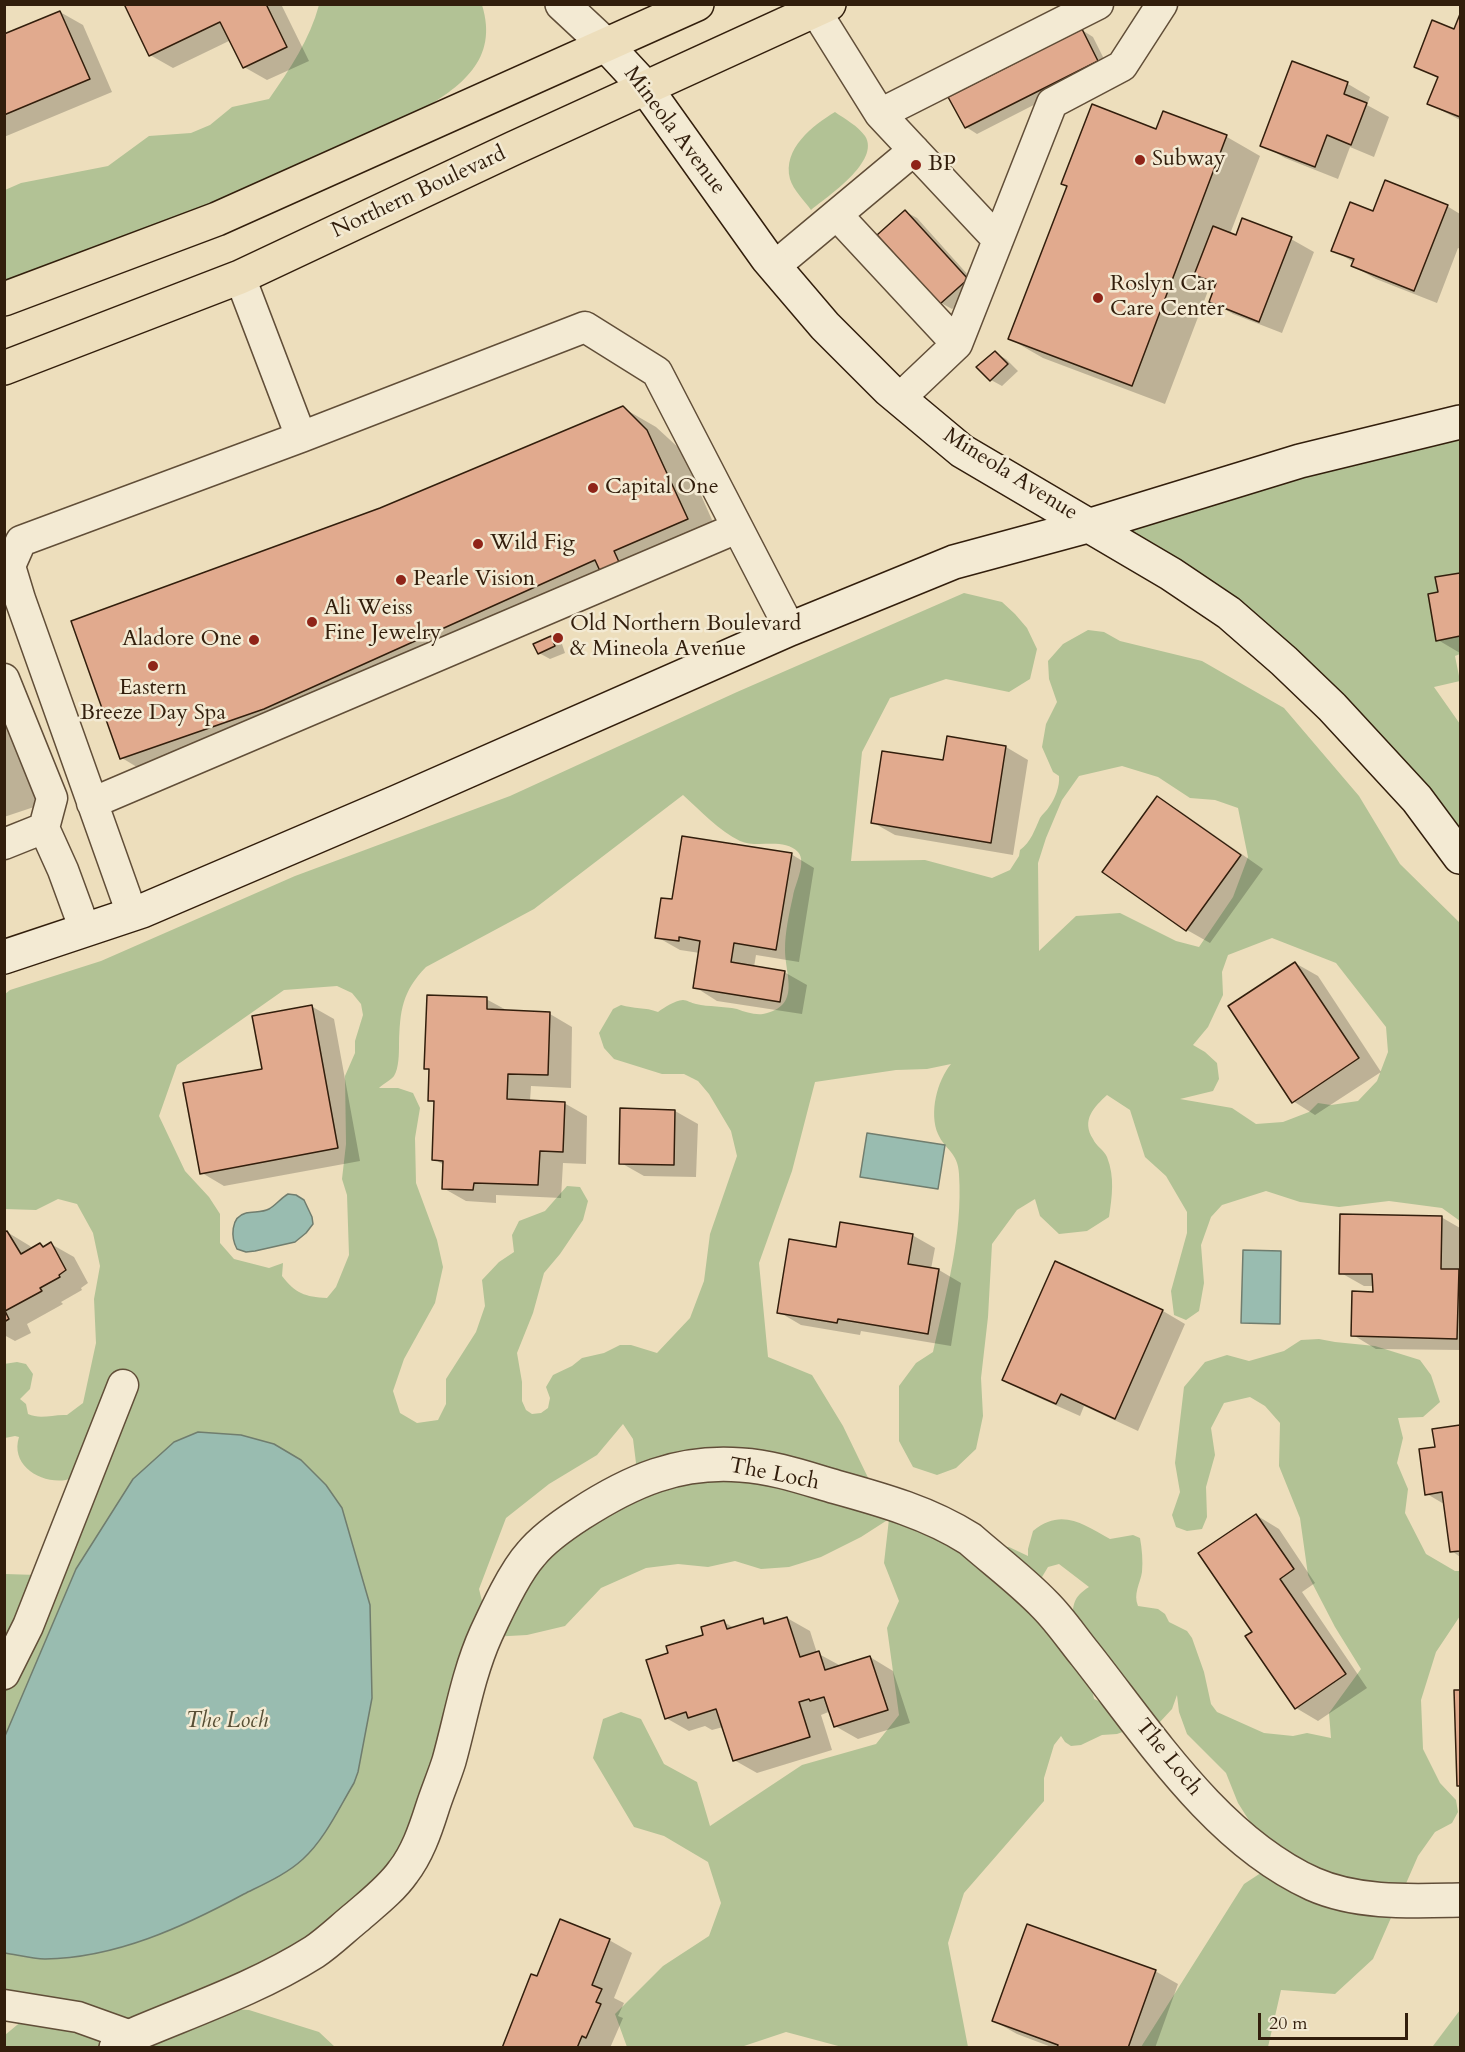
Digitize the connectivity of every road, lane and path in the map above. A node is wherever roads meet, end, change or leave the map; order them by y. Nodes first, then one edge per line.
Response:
1 (562, 4) edge
2 (697, 4) edge
3 (1098, 4) edge
4 (1162, 4) edge
5 (822, 7) edge
6 (606, 45) junction
7 (645, 87) junction
8 (880, 114) junction
9 (914, 150) junction
10 (837, 215) junction
11 (998, 240) junction
12 (775, 266) junction
13 (240, 277) junction
14 (4, 299) edge
15 (957, 344) junction
16 (4, 368) edge
17 (899, 399) junction
18 (1461, 422) edge
19 (301, 437) junction
20 (1091, 525) junction
21 (736, 528) junction
22 (790, 629) junction
23 (4, 679) edge
24 (92, 803) junction
25 (44, 828) junction
26 (4, 844) edge
27 (1461, 857) edge
28 (132, 914) junction
29 (85, 930) junction
30 (4, 957) edge
31 (123, 1385) dead end
32 (4, 1674) edge
33 (1461, 1900) edge
34 (4, 2005) edge
35 (123, 2042) edge

1 - 6 main road, Mineola Avenue
2 - 6 main road
3 - 8 lane
4 - 11 lane
5 - 7 main road, Northern Boulevard
5 - 8 lane
6 - 7 main road, Mineola Avenue
6 - 14 main road
7 - 12 main road, Mineola Avenue
7 - 13 main road, Northern Boulevard
8 - 9 lane
9 - 10 lane
9 - 11 lane
10 - 12 lane
10 - 15 lane
11 - 15 lane
12 - 17 main road, Mineola Avenue
13 - 16 main road, Northern Boulevard
13 - 19 lane
15 - 17 lane
17 - 20 main road, Mineola Avenue
18 - 20 main road
19 - 21 lane
19 - 24 lane
20 - 22 main road
20 - 27 main road, Mineola Avenue
21 - 22 lane
21 - 24 lane
22 - 28 main road
23 - 25 lane
24 - 28 lane
25 - 26 lane
25 - 29 lane
28 - 29 main road
29 - 30 main road
31 - 32 lane
33 - 35 main road, The Loch
34 - 35 lane

